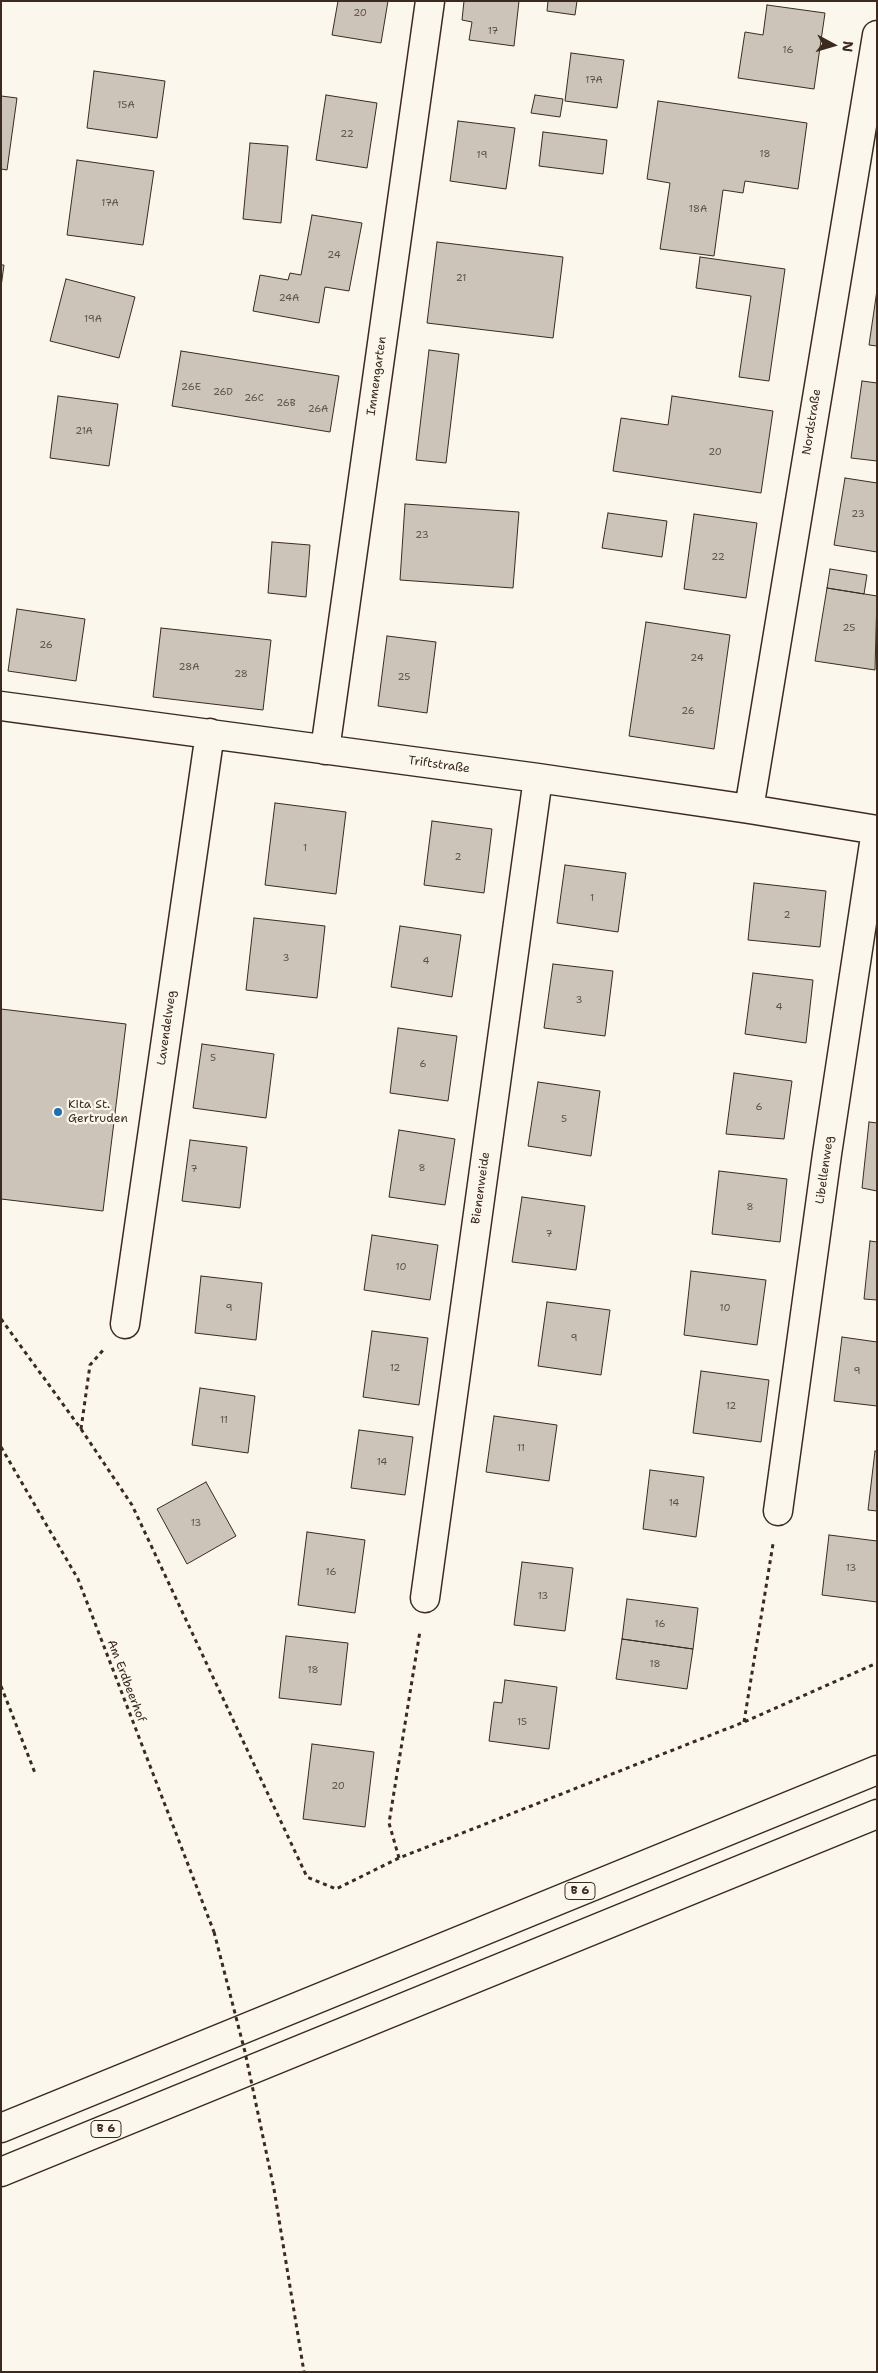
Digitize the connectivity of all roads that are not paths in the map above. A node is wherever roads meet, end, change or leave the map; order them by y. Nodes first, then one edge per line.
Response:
1 (430, 1) edge
2 (877, 35) edge
3 (1, 706) edge
4 (210, 733) junction
5 (325, 750) junction
6 (538, 778) junction
7 (749, 809) junction
8 (876, 830) edge
9 (125, 1324) road end
10 (778, 1511) road end
11 (426, 1598) road end
12 (877, 1770) edge
13 (877, 1814) edge
14 (1, 2128) edge
15 (1, 2172) edge

1 - 5 main road, Immengarten
2 - 7 main road, Nordstraße
3 - 4 main road, Triftstraße
4 - 5 main road, Triftstraße
4 - 9 main road, Lavendelweg
5 - 6 main road, Triftstraße
6 - 7 main road, Triftstraße
6 - 11 main road, Bienenweide
7 - 8 main road, Triftstraße
8 - 10 main road, Libellenweg
12 - 14 main road, B 6
13 - 15 main road, B 6

